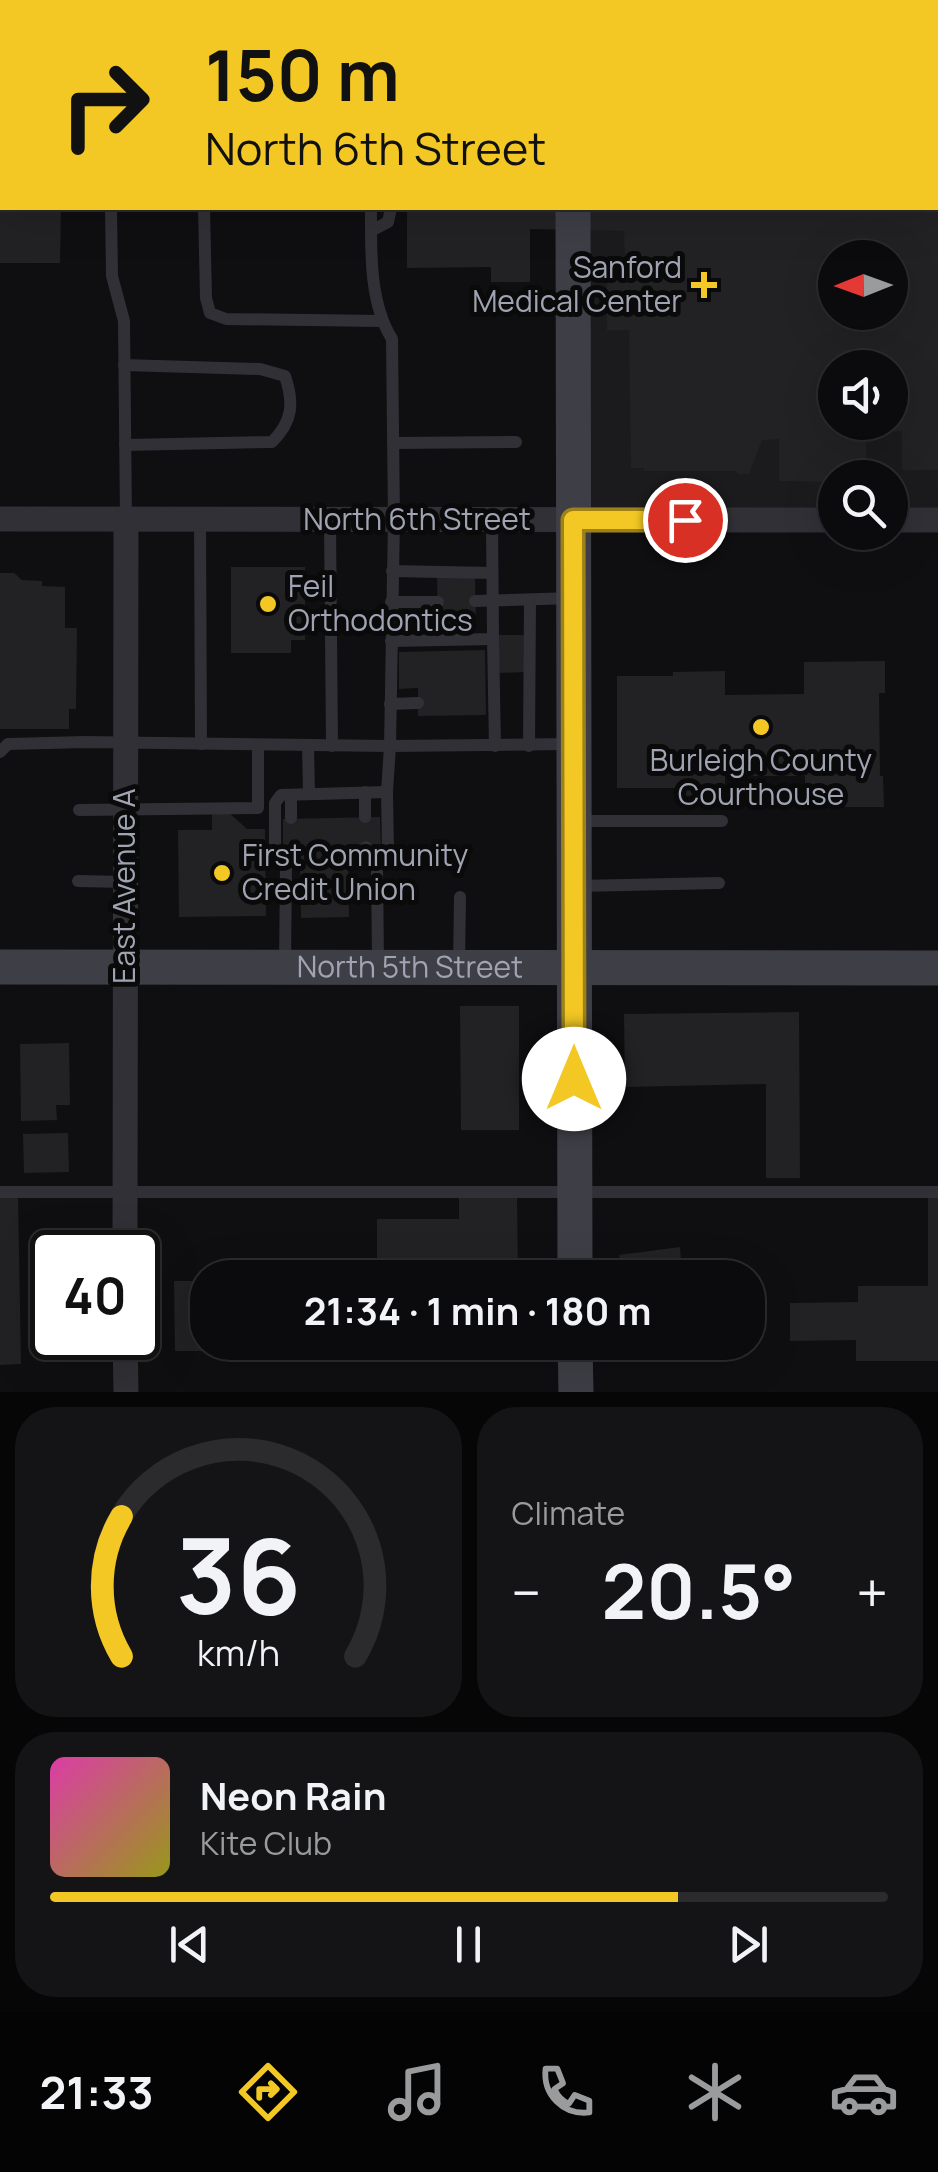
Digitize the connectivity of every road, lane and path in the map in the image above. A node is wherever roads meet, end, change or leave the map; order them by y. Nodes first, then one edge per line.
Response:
1 (111, 210) edge
2 (204, 210) edge
3 (371, 210) edge
4 (391, 210) edge
5 (573, 210) edge
6 (371, 231) junction
7 (381, 321) junction
8 (124, 366) junction
9 (393, 442) junction
10 (516, 442) dead end
11 (125, 446) junction
12 (0, 519) edge
13 (126, 520) junction
14 (200, 520) junction
15 (330, 520) junction
16 (394, 520) junction
17 (492, 520) junction
18 (573, 520) junction
19 (818, 520) edge
20 (908, 520) edge
21 (938, 520) edge
22 (392, 571) junction
23 (492, 573) junction
24 (573, 598) junction
25 (530, 600) junction
26 (475, 601) dead end
27 (492, 601) junction
28 (391, 602) junction
29 (438, 602) dead end
30 (493, 640) junction
31 (391, 641) junction
32 (390, 704) junction
33 (418, 704) dead end
34 (125, 743) junction
35 (201, 744) junction
36 (574, 744) junction
37 (258, 745) junction
38 (308, 746) junction
39 (332, 746) junction
40 (390, 746) junction
41 (496, 746) junction
42 (529, 746) junction
43 (0, 752) edge
44 (365, 792) junction
45 (387, 792) junction
46 (290, 794) junction
47 (309, 794) junction
48 (80, 810) dead end
49 (125, 810) junction
50 (290, 818) dead end
51 (365, 818) dead end
52 (574, 820) junction
53 (722, 821) dead end
54 (290, 848) dead end
55 (366, 848) dead end
56 (286, 864) junction
57 (377, 864) junction
58 (78, 881) dead end
59 (125, 882) junction
60 (720, 883) dead end
61 (574, 886) junction
62 (460, 897) dead end
63 (285, 966) junction
64 (458, 966) junction
65 (574, 966) junction
66 (0, 967) edge
67 (125, 967) junction
68 (378, 967) junction
69 (938, 968) edge
70 (0, 1192) edge
71 (125, 1192) junction
72 (574, 1192) junction
73 (938, 1192) edge
74 (125, 1230) edge
75 (575, 1260) edge
76 (126, 1360) edge
77 (575, 1360) edge
78 (126, 1392) edge
79 (576, 1392) edge

1 - 8 lane
2 - 7 lane
3 - 6 lane
4 - 6 lane
5 - 18 street
6 - 7 lane
7 - 9 lane
8 - 11 lane
8 - 11 lane
9 - 10 lane
9 - 16 lane
11 - 13 lane
12 - 13 street, North 6th Street
13 - 14 street, North 6th Street
13 - 34 street, East Avenue A
14 - 15 street, North 6th Street
14 - 35 lane
15 - 16 street, North 6th Street
15 - 39 lane
16 - 17 street, North 6th Street
16 - 22 lane
17 - 18 street, North 6th Street
17 - 23 lane
18 - 19 street, North 6th Street
18 - 24 street
20 - 21 street
22 - 23 lane
22 - 28 lane
23 - 27 lane
24 - 25 lane
24 - 36 street
25 - 27 lane
25 - 42 lane
26 - 27 lane
27 - 30 lane
28 - 29 lane
28 - 31 lane
30 - 31 lane
30 - 41 lane
31 - 32 lane
32 - 33 lane
32 - 40 lane
34 - 35 lane
34 - 43 lane
34 - 49 street, East Avenue A
35 - 37 lane
36 - 42 lane
36 - 52 street
37 - 38 lane
37 - 49 lane
38 - 39 lane
38 - 47 lane
39 - 40 lane
40 - 41 lane
40 - 45 lane
41 - 42 lane
44 - 45 lane
44 - 47 lane
44 - 51 lane
45 - 57 lane
46 - 47 lane
46 - 50 lane
46 - 56 lane
48 - 49 lane
49 - 59 street, East Avenue A
52 - 53 lane
52 - 61 street
54 - 56 lane
55 - 57 lane
56 - 63 lane
57 - 68 lane
58 - 59 lane
59 - 67 street, East Avenue A
60 - 61 lane
61 - 65 street
62 - 64 lane
63 - 67 street, North 5th Street
63 - 68 street, North 5th Street
64 - 65 street, North 5th Street
64 - 68 street, North 5th Street
65 - 69 street, North 5th Street
65 - 72 street
66 - 67 street, North 5th Street
67 - 71 street, East Avenue A
70 - 71 lane
71 - 72 lane
71 - 74 street, East Avenue A
72 - 73 lane
72 - 75 street
76 - 78 street
77 - 79 street

